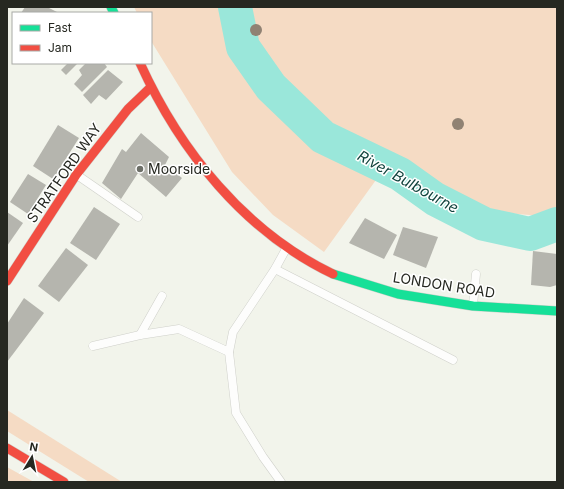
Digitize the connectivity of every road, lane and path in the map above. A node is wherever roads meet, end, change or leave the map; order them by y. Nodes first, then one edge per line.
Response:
1 (140, 64) edge
2 (151, 87) junction
3 (76, 175) junction
4 (138, 217) dead end
5 (287, 248) junction
6 (275, 269) junction
7 (476, 274) dead end
8 (7, 282) edge
9 (162, 296) dead end
10 (473, 306) junction
11 (557, 311) edge
12 (140, 336) junction
13 (93, 346) dead end
14 (229, 352) junction
15 (453, 360) dead end
16 (7, 448) edge
17 (64, 482) edge
18 (281, 482) edge

1 - 2 main road, LONDON ROAD
2 - 3 main road, STRATFORD WAY
2 - 5 main road, LONDON ROAD
3 - 4 lane
3 - 8 main road, STRATFORD WAY
5 - 6 lane
5 - 10 main road, LONDON ROAD
6 - 14 lane
6 - 15 lane
7 - 10 lane
9 - 12 lane
10 - 11 main road, LONDON ROAD
12 - 13 lane
12 - 14 lane
14 - 18 lane
16 - 17 main road

